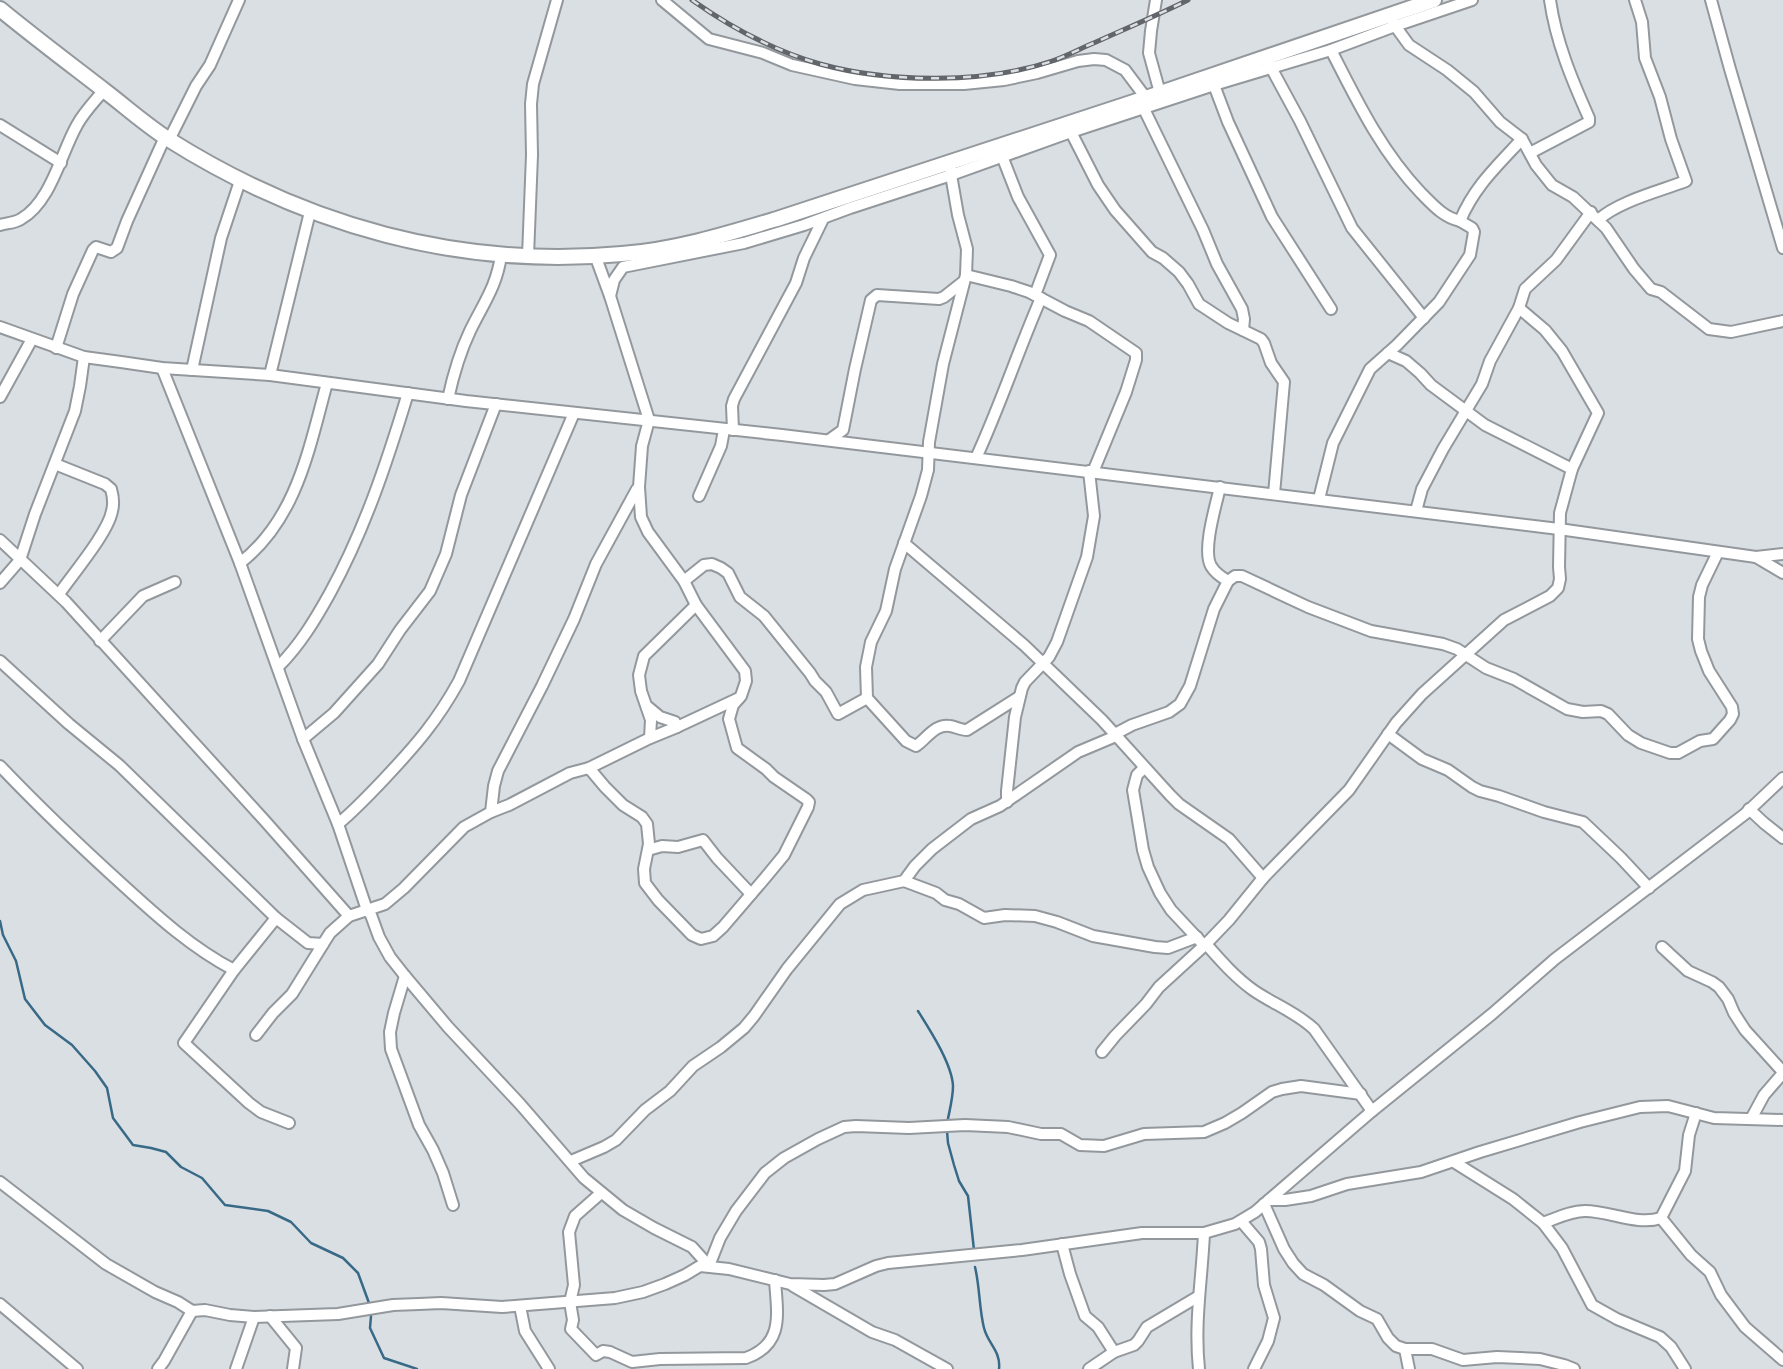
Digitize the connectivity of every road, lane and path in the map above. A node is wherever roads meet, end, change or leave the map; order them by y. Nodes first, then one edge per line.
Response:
1 (239, 0) edge
2 (557, 0) edge
3 (662, 0) edge
4 (1156, 0) edge
5 (1434, 0) edge
6 (1472, 0) edge
7 (1550, 0) edge
8 (1636, 0) edge
9 (1711, 0) edge
10 (0, 9) edge
11 (1391, 21) junction
12 (1331, 50) junction
13 (1268, 62) junction
14 (1214, 85) junction
15 (104, 90) junction
16 (1150, 100) junction
17 (0, 125) edge
18 (1071, 132) junction
19 (167, 139) junction
20 (1522, 139) junction
21 (1530, 153) junction
22 (1002, 156) junction
23 (61, 163) junction
24 (950, 169) junction
25 (240, 181) junction
26 (310, 212) junction
27 (1595, 216) junction
28 (823, 219) junction
29 (1460, 221) junction
30 (0, 225) edge
31 (1783, 248) edge
32 (501, 255) junction
33 (528, 256) junction
34 (595, 256) junction
35 (965, 279) junction
36 (610, 296) junction
37 (1038, 297) junction
38 (1519, 307) junction
39 (1331, 309) dead end
40 (1424, 318) junction
41 (1783, 321) edge
42 (0, 327) edge
43 (1243, 330) junction
44 (32, 339) junction
45 (57, 348) junction
46 (1388, 353) junction
47 (84, 357) junction
48 (162, 368) junction
49 (192, 370) junction
50 (270, 375) junction
51 (327, 383) junction
52 (408, 393) junction
53 (0, 397) edge
54 (448, 399) junction
55 (496, 404) junction
56 (1466, 410) junction
57 (574, 413) junction
58 (649, 420) junction
59 (729, 430) junction
60 (829, 440) junction
61 (929, 453) junction
62 (976, 458) junction
63 (55, 464) junction
64 (1572, 469) junction
65 (1091, 472) junction
66 (639, 487) junction
67 (1220, 487) junction
68 (1273, 494) junction
69 (699, 496) dead end
70 (1320, 499) junction
71 (1416, 511) junction
72 (1559, 529) junction
73 (0, 540) edge
74 (904, 543) junction
75 (1718, 552) junction
76 (1783, 554) edge
77 (1756, 557) junction
78 (20, 560) junction
79 (240, 563) junction
80 (1783, 573) edge
81 (684, 581) junction
82 (1228, 581) junction
83 (175, 582) dead end
84 (0, 583) edge
85 (58, 594) junction
86 (696, 605) junction
87 (100, 641) junction
88 (1467, 654) junction
89 (0, 661) edge
90 (1043, 663) junction
91 (278, 667) junction
92 (741, 696) junction
93 (1019, 697) junction
94 (867, 698) junction
95 (648, 707) junction
96 (677, 727) junction
97 (1388, 734) junction
98 (1115, 735) junction
99 (650, 738) junction
100 (303, 739) junction
101 (0, 766) edge
102 (589, 768) junction
103 (1144, 768) junction
104 (1783, 778) edge
105 (1007, 802) junction
106 (1749, 809) junction
107 (491, 811) junction
108 (338, 824) junction
109 (1783, 838) edge
110 (648, 849) junction
111 (1263, 878) junction
112 (904, 881) junction
113 (1649, 888) junction
114 (751, 894) junction
115 (368, 910) junction
116 (349, 916) junction
117 (276, 918) junction
118 (1203, 942) junction
119 (323, 944) junction
120 (1662, 947) dead end
121 (234, 970) junction
122 (405, 976) junction
123 (256, 1035) dead end
124 (1102, 1052) dead end
125 (1783, 1073) edge
126 (1361, 1094) junction
127 (1372, 1111) junction
128 (1696, 1114) junction
129 (1751, 1119) junction
130 (1783, 1120) edge
131 (289, 1123) dead end
132 (571, 1161) junction
133 (1454, 1162) junction
134 (0, 1182) edge
135 (601, 1193) junction
136 (1267, 1202) junction
137 (453, 1205) dead end
138 (1661, 1218) junction
139 (1241, 1221) junction
140 (1543, 1223) junction
141 (1204, 1233) junction
142 (1062, 1244) junction
143 (709, 1266) junction
144 (775, 1280) junction
145 (790, 1284) junction
146 (1199, 1296) junction
147 (570, 1302) junction
148 (1, 1306) edge
149 (520, 1306) junction
150 (192, 1311) junction
151 (270, 1316) junction
152 (254, 1317) junction
153 (1405, 1349) junction
154 (1114, 1352) junction
155 (1783, 1360) edge
156 (295, 1364) edge
157 (639, 1366) edge
158 (76, 1369) edge
159 (158, 1369) edge
160 (236, 1369) edge
161 (304, 1369) edge
162 (549, 1369) edge
163 (947, 1369) edge
164 (1089, 1369) edge
165 (1199, 1369) edge
166 (1254, 1369) edge
167 (1409, 1369) edge
168 (1574, 1369) edge
169 (1685, 1369) edge

1 - 19 street
2 - 33 street
3 - 16 street
4 - 16 street
5 - 11 main road
6 - 11 street
7 - 21 street
8 - 27 street
9 - 31 street
10 - 15 main road
11 - 12 street
11 - 13 main road
11 - 20 street
12 - 13 street
12 - 29 street
13 - 14 street
13 - 16 main road
13 - 40 street
14 - 16 street
14 - 39 street
15 - 19 main road
15 - 23 street
16 - 18 street
16 - 24 main road
16 - 43 street
17 - 23 street
18 - 22 street
18 - 43 street
19 - 25 main road
19 - 45 street
20 - 21 street
20 - 29 street
21 - 27 street
22 - 24 street
22 - 37 street
23 - 30 street
24 - 28 street
24 - 34 main road
24 - 35 street
25 - 26 main road
25 - 49 street
26 - 32 main road
26 - 50 street
27 - 38 street
27 - 41 street
28 - 36 street
28 - 59 street
29 - 40 street
32 - 33 main road
32 - 54 street
33 - 34 main road
34 - 36 street
35 - 37 street
35 - 60 street
35 - 61 street
36 - 58 street
37 - 62 street
37 - 65 street
38 - 56 street
38 - 64 street
40 - 46 street
42 - 44 street
43 - 68 street
44 - 45 street
44 - 53 street
45 - 47 street
46 - 56 street
46 - 70 street
47 - 48 street
47 - 63 street
48 - 49 street
48 - 79 street
49 - 50 street
50 - 51 street
51 - 52 street
51 - 79 street
52 - 54 street
52 - 91 street
54 - 55 street
55 - 57 street
55 - 100 street
56 - 64 street
56 - 71 street
57 - 58 street
57 - 108 street
58 - 59 street
58 - 66 street
59 - 60 street
59 - 69 street
60 - 61 street
61 - 62 street
61 - 74 street
62 - 65 street
63 - 78 street
63 - 85 street
64 - 72 street
65 - 67 street
65 - 90 street
66 - 81 street
66 - 107 street
67 - 68 street
67 - 82 street
68 - 70 street
70 - 71 street
71 - 72 street
72 - 75 street
72 - 88 street
73 - 78 street
74 - 90 street
74 - 94 street
75 - 77 street
75 - 88 street
76 - 77 street
77 - 80 street
78 - 84 street
78 - 85 street
79 - 91 street
81 - 86 street
81 - 94 street
82 - 88 street
82 - 98 street
83 - 87 street
85 - 87 street
86 - 92 street
86 - 95 street
87 - 116 street
88 - 97 street
89 - 117 street
90 - 93 street
90 - 98 street
91 - 100 street
92 - 96 street
92 - 114 street
93 - 94 street
93 - 105 street
95 - 96 street
95 - 99 street
96 - 99 street
97 - 111 street
97 - 113 street
98 - 103 street
98 - 105 street
99 - 102 street
100 - 108 street
101 - 121 street
102 - 107 street
102 - 110 street
103 - 111 street
103 - 118 street
104 - 106 street
105 - 112 street
106 - 109 street
106 - 113 street
107 - 115 street
108 - 115 street
110 - 114 street
110 - 114 street
111 - 118 street
112 - 118 street
112 - 132 street
113 - 127 street
115 - 116 street
115 - 122 street
116 - 119 street
117 - 119 street
117 - 121 street
118 - 124 street
118 - 126 street
119 - 123 street
120 - 125 street
121 - 131 street
122 - 132 street
122 - 137 street
125 - 129 street
126 - 127 street
126 - 143 street
127 - 136 street
128 - 129 street
128 - 133 street
128 - 138 street
129 - 130 street
132 - 135 street
133 - 136 street
133 - 140 street
134 - 150 street
135 - 143 street
135 - 147 street
136 - 139 street
136 - 153 street
138 - 140 street
138 - 155 street
139 - 141 street
139 - 166 street
140 - 169 street
141 - 142 street
141 - 146 street
142 - 145 street
142 - 154 street
143 - 144 street
143 - 147 street
144 - 145 street
144 - 157 street
145 - 163 street
146 - 154 street
146 - 165 street
147 - 149 street
147 - 157 street
148 - 158 street
149 - 151 street
149 - 162 street
150 - 152 street
150 - 159 street
151 - 152 street
151 - 156 street
152 - 160 street
153 - 167 street
153 - 168 street
154 - 164 street
156 - 161 street

